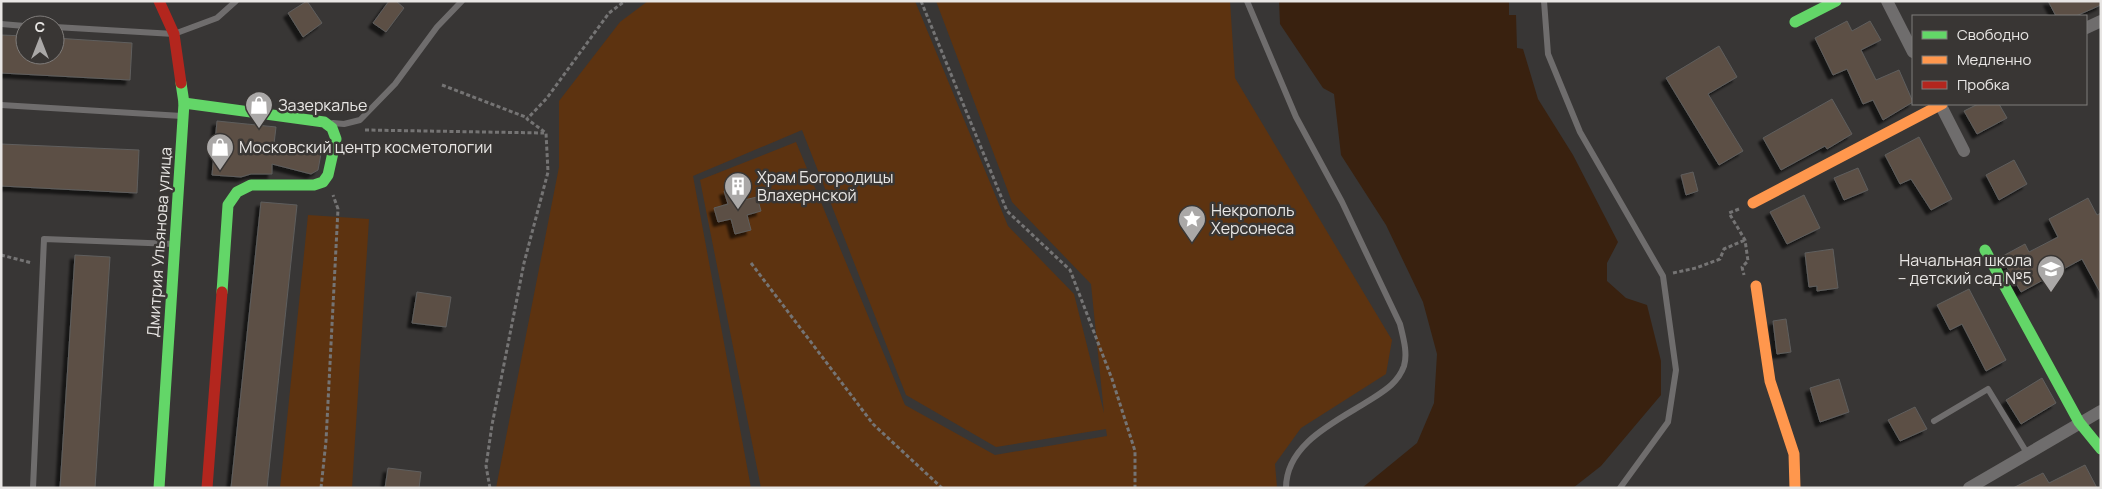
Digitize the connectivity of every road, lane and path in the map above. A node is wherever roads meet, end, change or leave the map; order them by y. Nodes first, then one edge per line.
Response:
1 (159, 1) edge
2 (236, 1) edge
3 (462, 1) edge
4 (626, 1) edge
5 (921, 1) edge
6 (1247, 1) edge
7 (1544, 1) edge
8 (1836, 1) edge
9 (1887, 1) edge
10 (2101, 20) edge
11 (1795, 22) dead end
12 (1, 24) edge
13 (15, 25) edge
14 (2087, 27) edge
15 (65, 28) edge
16 (174, 34) junction
17 (1912, 50) edge
18 (442, 85) dead end
19 (184, 103) junction
20 (1, 105) edge
21 (1939, 105) edge
22 (1941, 105) edge
23 (183, 116) junction
24 (528, 118) junction
25 (324, 122) junction
26 (360, 130) dead end
27 (546, 133) junction
28 (1964, 151) dead end
29 (326, 179) junction
30 (1753, 203) joint
31 (1745, 240) junction
32 (176, 244) junction
33 (1985, 250) dead end
34 (1, 255) edge
35 (751, 263) dead end
36 (43, 265) junction
37 (1663, 276) junction
38 (1756, 286) joint
39 (2101, 411) edge
40 (1934, 421) dead end
41 (2079, 422) junction
42 (2101, 449) edge
43 (2027, 453) junction
44 (33, 488) edge
45 (159, 488) edge
46 (207, 488) edge
47 (321, 488) edge
48 (490, 488) edge
49 (942, 488) edge
50 (1135, 488) edge
51 (1286, 488) edge
52 (1620, 488) edge
53 (1795, 488) edge
54 (1969, 488) edge

1 - 16 street, Дмитрия Ульянова улица
2 - 16 lane
3 - 25 lane
4 - 24 path
5 - 50 path
6 - 51 lane
7 - 37 lane
8 - 11 street
9 - 17 street
10 - 14 street
12 - 13 lane
15 - 16 lane
16 - 19 street, Дмитрия Ульянова улица
18 - 24 path
19 - 23 street, Дмитрия Ульянова улица
19 - 25 street
20 - 23 lane
21 - 30 street
22 - 28 street
23 - 32 street, Дмитрия Ульянова улица
24 - 27 path
25 - 29 street
26 - 27 path
27 - 48 path
29 - 46 street
29 - 47 path
30 - 31 path
31 - 37 path
31 - 38 path
32 - 36 lane
32 - 45 street, Дмитрия Ульянова улица
33 - 41 street
34 - 36 path
35 - 49 path
36 - 44 lane
37 - 52 lane
38 - 53 street
39 - 41 street
40 - 43 lane
41 - 42 street
41 - 43 street
43 - 54 street

